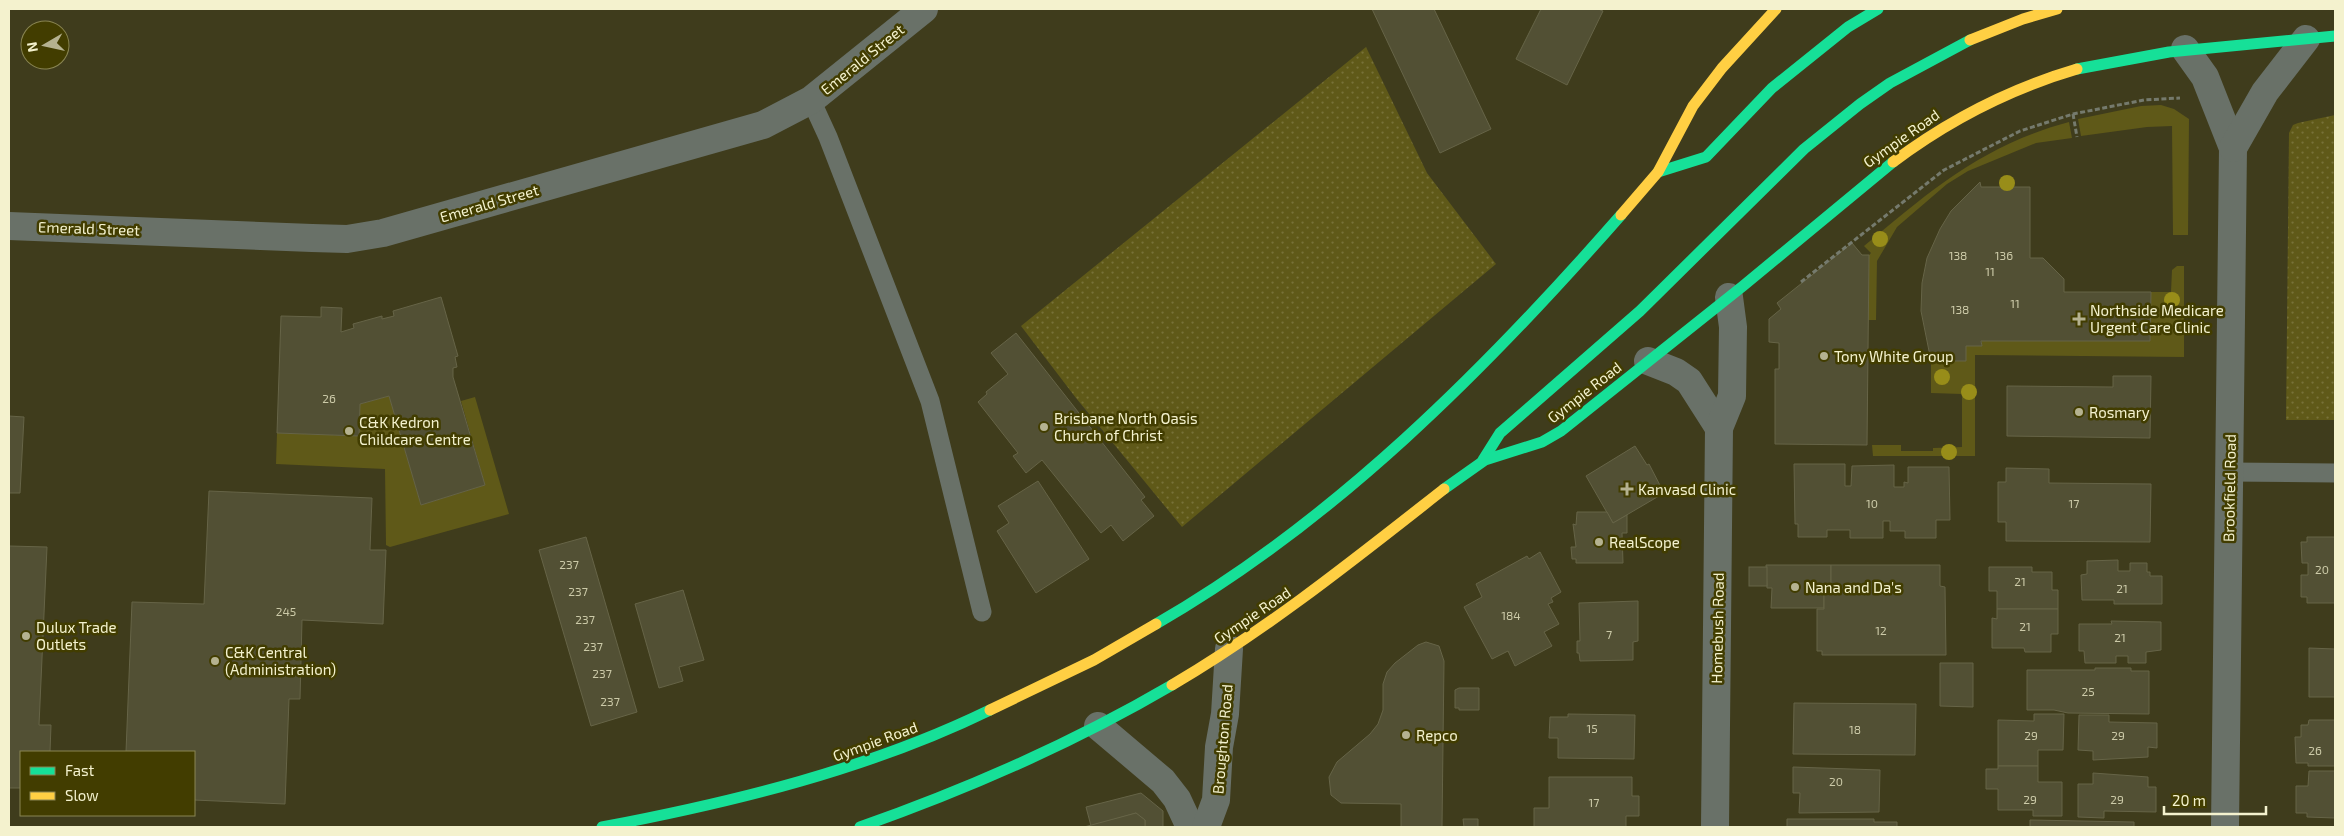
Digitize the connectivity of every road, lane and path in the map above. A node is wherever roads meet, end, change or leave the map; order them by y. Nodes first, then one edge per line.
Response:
1 (924, 9) edge
2 (1776, 9) edge
3 (1878, 9) edge
4 (2057, 9) edge
5 (2335, 36) edge
6 (2306, 39) junction
7 (2185, 49) junction
8 (2187, 98) dead end
9 (810, 100) junction
10 (2073, 114) junction
11 (2077, 137) dead end
12 (2233, 148) junction
13 (1658, 172) junction
14 (9, 226) edge
15 (1799, 284) dead end
16 (1729, 297) junction
17 (1648, 360) junction
18 (1719, 428) junction
19 (1483, 460) junction
20 (2229, 472) junction
21 (2335, 473) edge
22 (982, 612) dead end
23 (1229, 649) junction
24 (1098, 726) junction
25 (602, 827) edge
26 (860, 827) edge
27 (1190, 827) edge
28 (1206, 827) edge
29 (1715, 827) edge
30 (2226, 827) edge

1 - 9 street, Emerald Street
2 - 13 highway, Gympie Road
3 - 13 highway
4 - 19 highway
5 - 6 highway, Gympie Road
6 - 7 highway, Gympie Road
6 - 12 street, Brookfield Road
7 - 12 street, Brookfield Road
7 - 16 highway, Gympie Road
8 - 10 path
9 - 14 street, Emerald Street
9 - 22 lane
10 - 11 path
10 - 15 path
12 - 20 street, Brookfield Road
13 - 25 highway, Gympie Road
16 - 17 highway, Gympie Road
16 - 18 street, Homebush Road
17 - 18 street
17 - 19 highway, Gympie Road
18 - 29 street, Homebush Road
19 - 23 highway, Gympie Road
20 - 21 lane
20 - 30 street, Brookfield Road
23 - 24 highway, Gympie Road
23 - 28 street, Broughton Road
24 - 26 highway, Gympie Road
24 - 27 street

